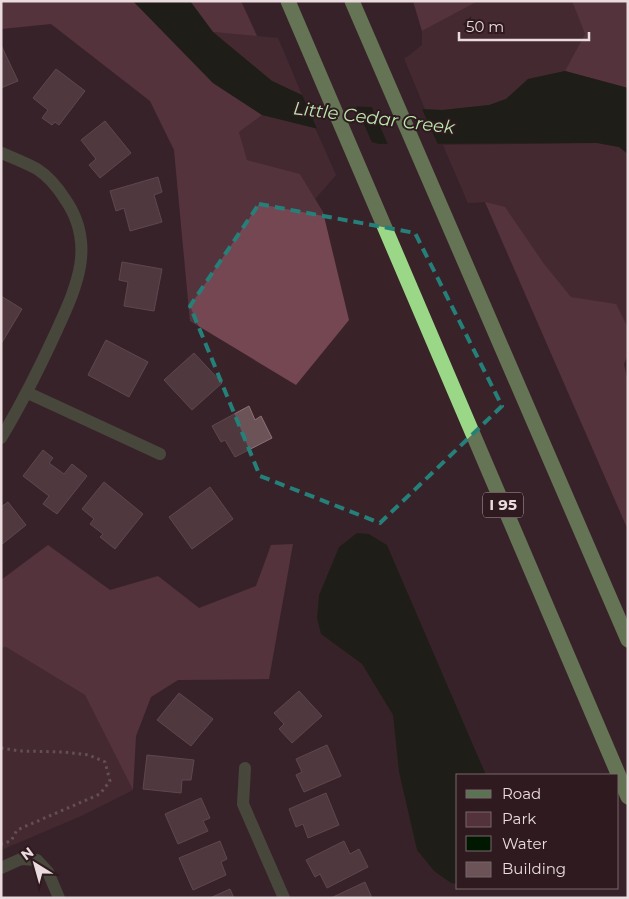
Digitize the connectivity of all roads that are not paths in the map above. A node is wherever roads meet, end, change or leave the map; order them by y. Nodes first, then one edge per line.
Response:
1 (352, 1) edge
2 (289, 4) edge
3 (2, 153) edge
4 (28, 393) junction
5 (1, 438) edge
6 (160, 454) dead end
7 (628, 640) edge
8 (245, 768) dead end
9 (619, 774) edge
10 (619, 775) edge
11 (628, 796) edge
12 (1, 868) edge
13 (59, 898) edge
14 (284, 898) edge

1 - 7 highway
2 - 9 highway, I 95
3 - 4 street
4 - 5 street
4 - 6 street
8 - 14 street
10 - 11 highway, I 95
12 - 13 street

